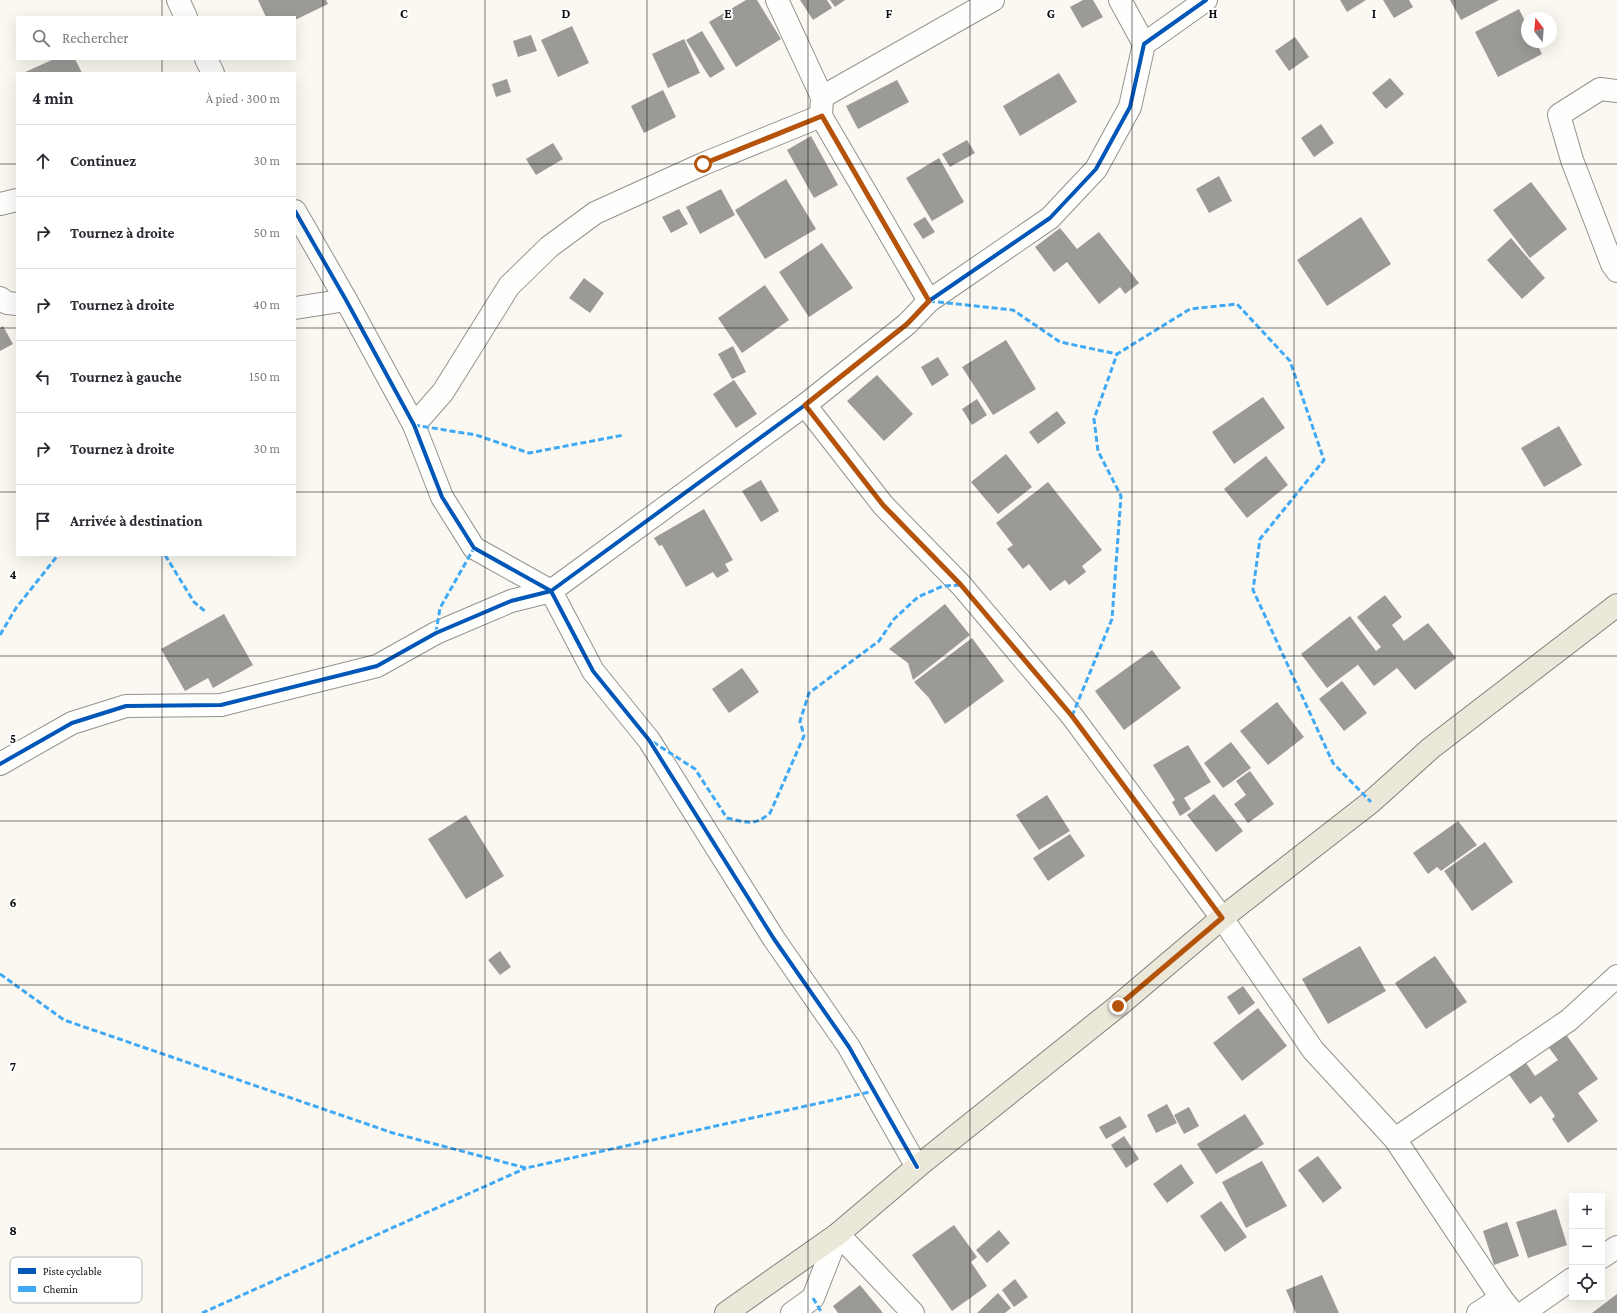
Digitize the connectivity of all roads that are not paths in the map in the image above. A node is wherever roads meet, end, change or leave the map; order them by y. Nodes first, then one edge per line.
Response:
1 (178, 0) edge
2 (777, 0) edge
3 (992, 0) edge
4 (1120, 0) edge
5 (1206, 0) edge
6 (186, 16) edge
7 (1144, 44) junction
8 (206, 60) edge
9 (212, 72) edge
10 (1617, 91) edge
11 (822, 107) junction
12 (16, 200) edge
13 (0, 204) edge
14 (296, 213) edge
15 (1617, 271) edge
16 (0, 298) edge
17 (346, 300) junction
18 (929, 301) junction
19 (16, 304) edge
20 (296, 308) edge
21 (805, 405) junction
22 (414, 425) junction
23 (551, 591) junction
24 (1617, 605) edge
25 (0, 764) edge
26 (1222, 918) junction
27 (1617, 976) edge
28 (1395, 1139) junction
29 (917, 1167) junction
30 (838, 1234) junction
31 (1617, 1247) edge
32 (1605, 1256) edge
33 (1569, 1281) edge
34 (1507, 1306) edge
35 (726, 1313) edge
36 (792, 1313) edge
37 (913, 1313) edge
38 (1478, 1313) edge
39 (1523, 1313) edge

1 - 6 street
2 - 11 street
3 - 11 street
4 - 7 street
5 - 7 street
7 - 18 street
8 - 9 street
10 - 15 street
11 - 18 street
11 - 22 street
12 - 13 street
14 - 17 street
16 - 19 street
17 - 20 street
17 - 22 street
18 - 21 street
21 - 23 street
21 - 26 street
22 - 23 street
23 - 25 street
23 - 29 street
24 - 26 main road
26 - 28 street
26 - 29 main road
27 - 28 street
28 - 34 street
29 - 30 main road
30 - 35 main road
30 - 36 street
30 - 37 street
31 - 32 street
33 - 39 street
34 - 38 street

